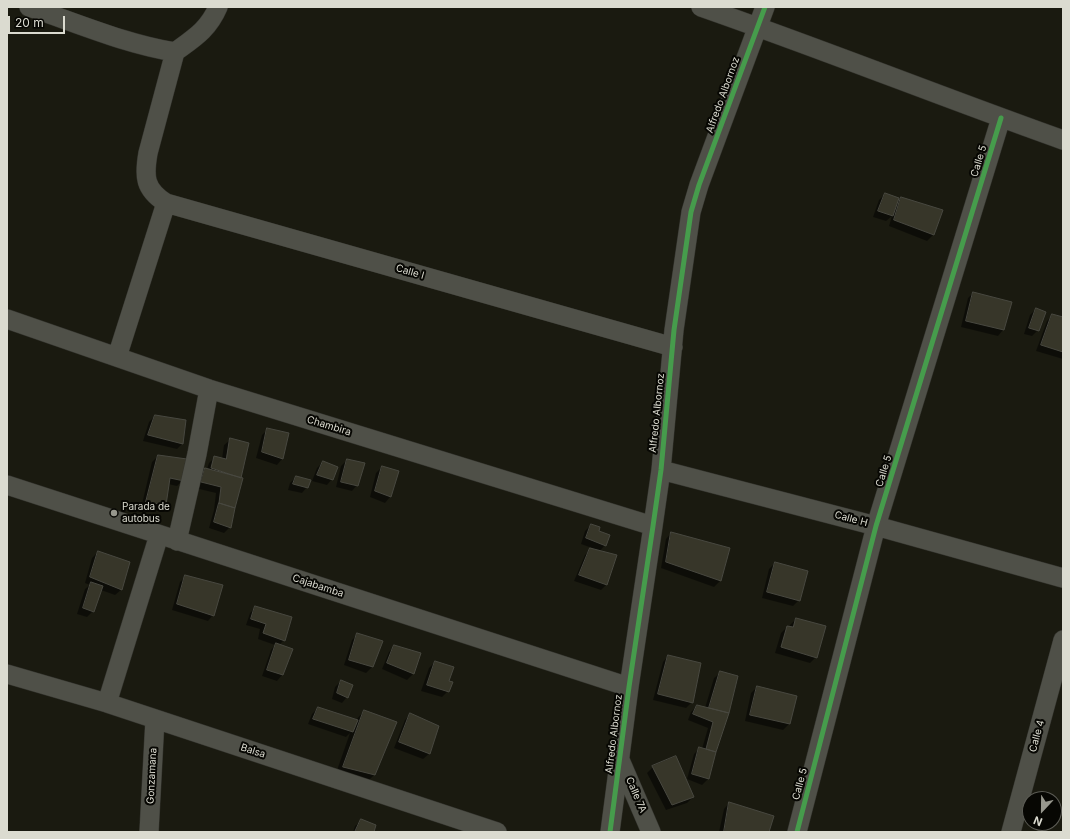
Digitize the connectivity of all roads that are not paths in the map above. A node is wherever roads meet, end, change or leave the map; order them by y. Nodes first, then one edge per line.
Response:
1 (29, 7) edge
2 (218, 7) edge
3 (700, 7) edge
4 (765, 7) edge
5 (758, 27) junction
6 (175, 52) junction
7 (1001, 118) junction
8 (1063, 140) edge
9 (166, 203) junction
10 (7, 319) edge
11 (673, 347) junction
12 (117, 358) junction
13 (209, 389) junction
14 (661, 470) junction
15 (7, 485) edge
16 (653, 526) junction
17 (876, 526) junction
18 (168, 538) junction
19 (1063, 578) edge
20 (1063, 640) edge
21 (7, 674) edge
22 (629, 687) junction
23 (107, 703) junction
24 (155, 719) junction
25 (620, 759) junction
26 (149, 832) edge
27 (497, 832) edge
28 (610, 832) edge
29 (651, 832) edge
30 (797, 832) edge
31 (1011, 832) edge

1 - 6 street
2 - 6 street
3 - 5 street
4 - 5 street, Alfredo Albornoz
5 - 7 street
5 - 11 street, Alfredo Albornoz
6 - 9 street, Calle I
7 - 8 street
7 - 17 street, Calle 5
9 - 11 street, Calle I
9 - 12 street
10 - 12 street, Chambira
11 - 14 street, Alfredo Albornoz
12 - 13 street, Chambira
13 - 16 street, Chambira
13 - 18 street
14 - 16 street, Alfredo Albornoz
14 - 17 street, Calle H
15 - 18 street, Cajabamba
16 - 22 street, Alfredo Albornoz
17 - 19 street, Calle H
17 - 30 street, Calle 5
18 - 22 street, Cajabamba
18 - 23 street
20 - 31 street, Calle 4
21 - 23 street, Balsa
22 - 25 street, Alfredo Albornoz
23 - 24 street, Balsa
24 - 26 street, Gonzamana
24 - 27 street, Balsa
25 - 28 street, Alfredo Albornoz
25 - 29 street, Calle 7A

